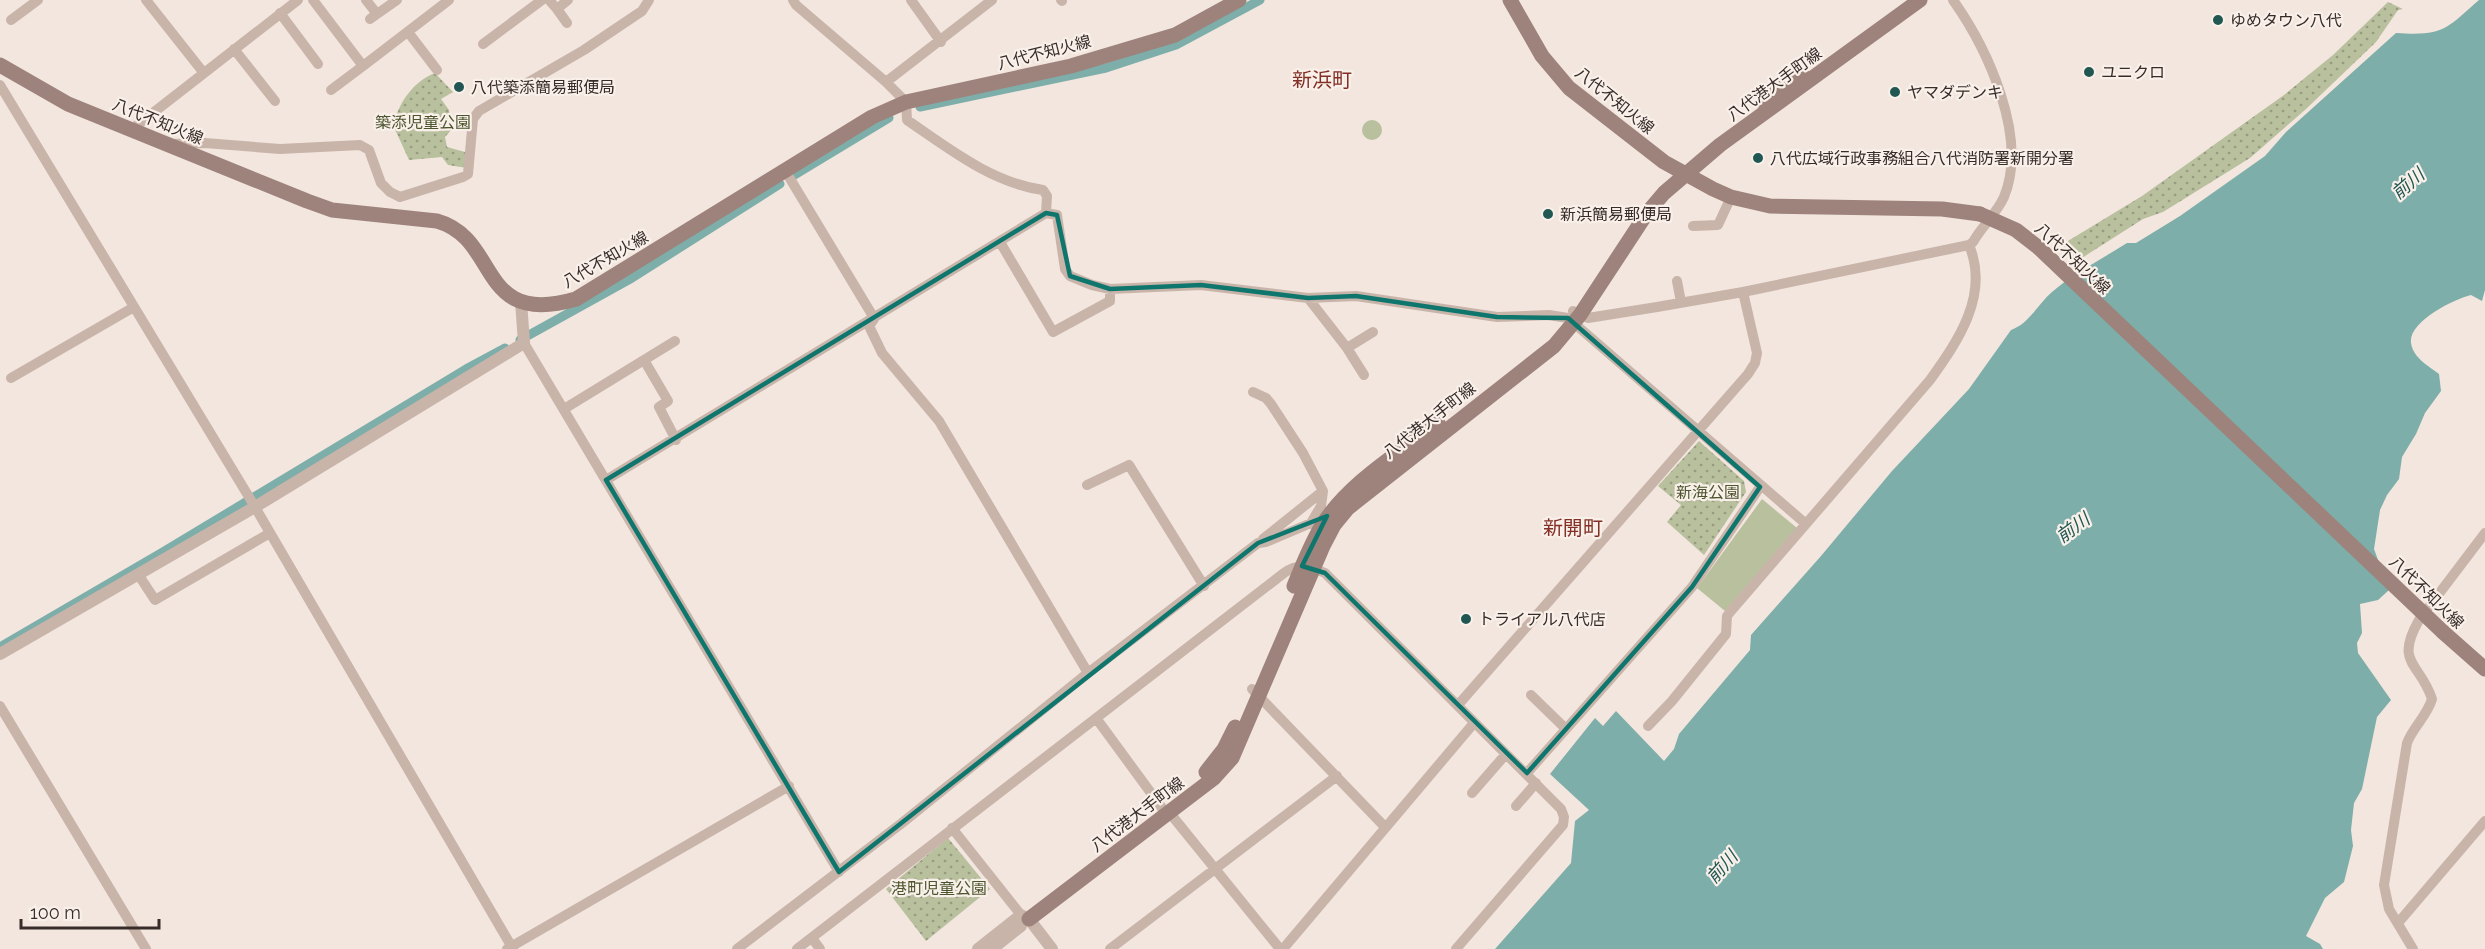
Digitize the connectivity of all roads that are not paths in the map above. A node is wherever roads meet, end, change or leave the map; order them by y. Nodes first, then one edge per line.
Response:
1 (38, 0) edge
2 (146, 0) edge
3 (298, 0) edge
4 (313, 0) edge
5 (366, 0) edge
6 (397, 0) edge
7 (449, 0) edge
8 (542, 0) edge
9 (568, 0) edge
10 (649, 0) edge
11 (793, 0) edge
12 (911, 0) edge
13 (992, 0) edge
14 (1239, 0) edge
15 (1510, 0) edge
16 (1905, 0) edge
17 (1920, 0) edge
18 (1953, 0) edge
19 (553, 4) edge
20 (1222, 4) edge
21 (280, 13) junction
22 (11, 20) dead end
23 (567, 23) dead end
24 (408, 32) junction
25 (941, 42) junction
26 (483, 44) dead end
27 (234, 49) junction
28 (318, 64) dead end
29 (0, 65) edge
30 (363, 66) junction
31 (437, 70) dead end
32 (203, 72) junction
33 (886, 82) junction
34 (0, 85) edge
35 (331, 90) dead end
36 (275, 101) dead end
37 (906, 102) junction
38 (131, 130) junction
39 (165, 144) junction
40 (786, 172) junction
41 (1681, 172) junction
42 (1731, 197) junction
43 (1046, 213) junction
44 (1693, 226) dead end
45 (1000, 242) junction
46 (1969, 245) junction
47 (1677, 281) dead end
48 (1110, 289) junction
49 (1743, 292) junction
50 (1308, 298) junction
51 (521, 301) junction
52 (1681, 302) junction
53 (134, 307) junction
54 (1574, 317) junction
55 (874, 318) junction
56 (1373, 332) dead end
57 (675, 341) dead end
58 (524, 343) junction
59 (1347, 348) junction
60 (644, 360) junction
61 (1364, 375) dead end
62 (11, 378) dead end
63 (1253, 392) dead end
64 (564, 409) junction
65 (1698, 431) junction
66 (675, 440) junction
67 (606, 480) junction
68 (1087, 485) dead end
69 (1761, 487) junction
70 (1323, 491) junction
71 (255, 507) junction
72 (1806, 524) junction
73 (1316, 525) junction
74 (270, 533) junction
75 (2485, 533) edge
76 (1258, 543) junction
77 (1308, 567) junction
78 (138, 574) junction
79 (1204, 586) junction
80 (0, 654) edge
81 (2485, 669) edge
82 (1088, 673) junction
83 (1255, 692) junction
84 (1531, 695) dead end
85 (1458, 705) junction
86 (0, 706) edge
87 (1096, 718) junction
88 (1474, 723) junction
89 (1648, 726) dead end
90 (1566, 729) junction
91 (1506, 754) junction
92 (1527, 773) junction
93 (1336, 776) junction
94 (1536, 783) junction
95 (789, 786) junction
96 (1472, 793) dead end
97 (1516, 806) dead end
98 (1165, 810) junction
99 (2485, 821) edge
100 (1384, 826) junction
101 (952, 828) junction
102 (1214, 868) junction
103 (839, 872) junction
104 (1025, 917) junction
105 (2398, 923) junction
106 (812, 938) junction
107 (510, 948) edge
108 (146, 949) edge
109 (736, 949) edge
110 (798, 949) edge
111 (820, 949) edge
112 (978, 949) edge
113 (992, 949) edge
114 (1052, 949) edge
115 (1110, 949) edge
116 (1281, 949) edge
117 (1456, 949) edge
118 (2413, 949) edge

1 - 22 street
2 - 32 street
3 - 21 street
4 - 30 street
5 - 6 street
7 - 24 street
8 - 26 street
9 - 19 street
10 - 39 street
11 - 33 street
12 - 25 street
13 - 25 street
14 - 20 main road, 八代不知火線
15 - 41 main road, 八代不知火線
16 - 41 main road, 八代港大手町線
17 - 41 main road, 八代港大手町線
18 - 46 street
19 - 23 street
20 - 37 main road, 八代不知火線
21 - 27 street
21 - 28 street
24 - 30 street
24 - 31 street
25 - 33 street
27 - 32 street
27 - 36 street
29 - 38 main road, 八代不知火線
30 - 35 street
32 - 38 street
33 - 37 street
34 - 53 street
37 - 40 main road, 八代不知火線
37 - 43 street
38 - 39 main road, 八代不知火線
39 - 51 main road, 八代不知火線
40 - 51 main road, 八代不知火線
40 - 55 street
41 - 42 main road, 八代不知火線
41 - 54 main road, 八代港大手町線
42 - 44 street
42 - 81 main road, 八代不知火線, bridge
43 - 45 street
43 - 48 street
45 - 48 street
45 - 55 street
46 - 49 street
46 - 72 street
47 - 52 street
48 - 50 street
49 - 52 street
49 - 65 street
50 - 54 street
50 - 59 street
51 - 58 street
52 - 54 street
53 - 62 street
53 - 71 street
54 - 65 street
54 - 73 main road, 八代港大手町線
54 - 77 main road, 八代港大手町線
55 - 66 street
55 - 82 street
56 - 59 street
57 - 60 street
58 - 64 street
58 - 71 street
59 - 61 street
60 - 64 street
60 - 66 street
63 - 70 street
64 - 67 street
65 - 69 street
65 - 85 street
66 - 67 street
67 - 95 street
68 - 79 street
69 - 72 street
69 - 90 street
70 - 73 street
70 - 76 street
71 - 74 street
71 - 78 street
72 - 89 street
73 - 76 street
73 - 77 main road, 八代港大手町線
74 - 78 street
74 - 107 street
75 - 105 street
76 - 79 street
77 - 83 main road, 八代港大手町線
77 - 85 street
77 - 87 street
78 - 80 street
79 - 82 street
82 - 103 street
83 - 93 street
83 - 98 main road, 八代港大手町線
84 - 90 street
85 - 88 street
86 - 108 street
87 - 98 street
87 - 101 street
88 - 91 street
88 - 100 street
90 - 92 street
91 - 92 street
91 - 96 street
92 - 94 street
93 - 100 street
93 - 102 street
94 - 97 street
94 - 117 street
95 - 103 street
95 - 107 street
98 - 102 street
98 - 104 main road, 八代港大手町線
99 - 105 street
100 - 116 street
101 - 104 street
101 - 106 street
102 - 115 street
102 - 116 street
103 - 109 street
104 - 112 street
104 - 113 street
104 - 114 street
105 - 118 street
106 - 110 street
106 - 111 street

